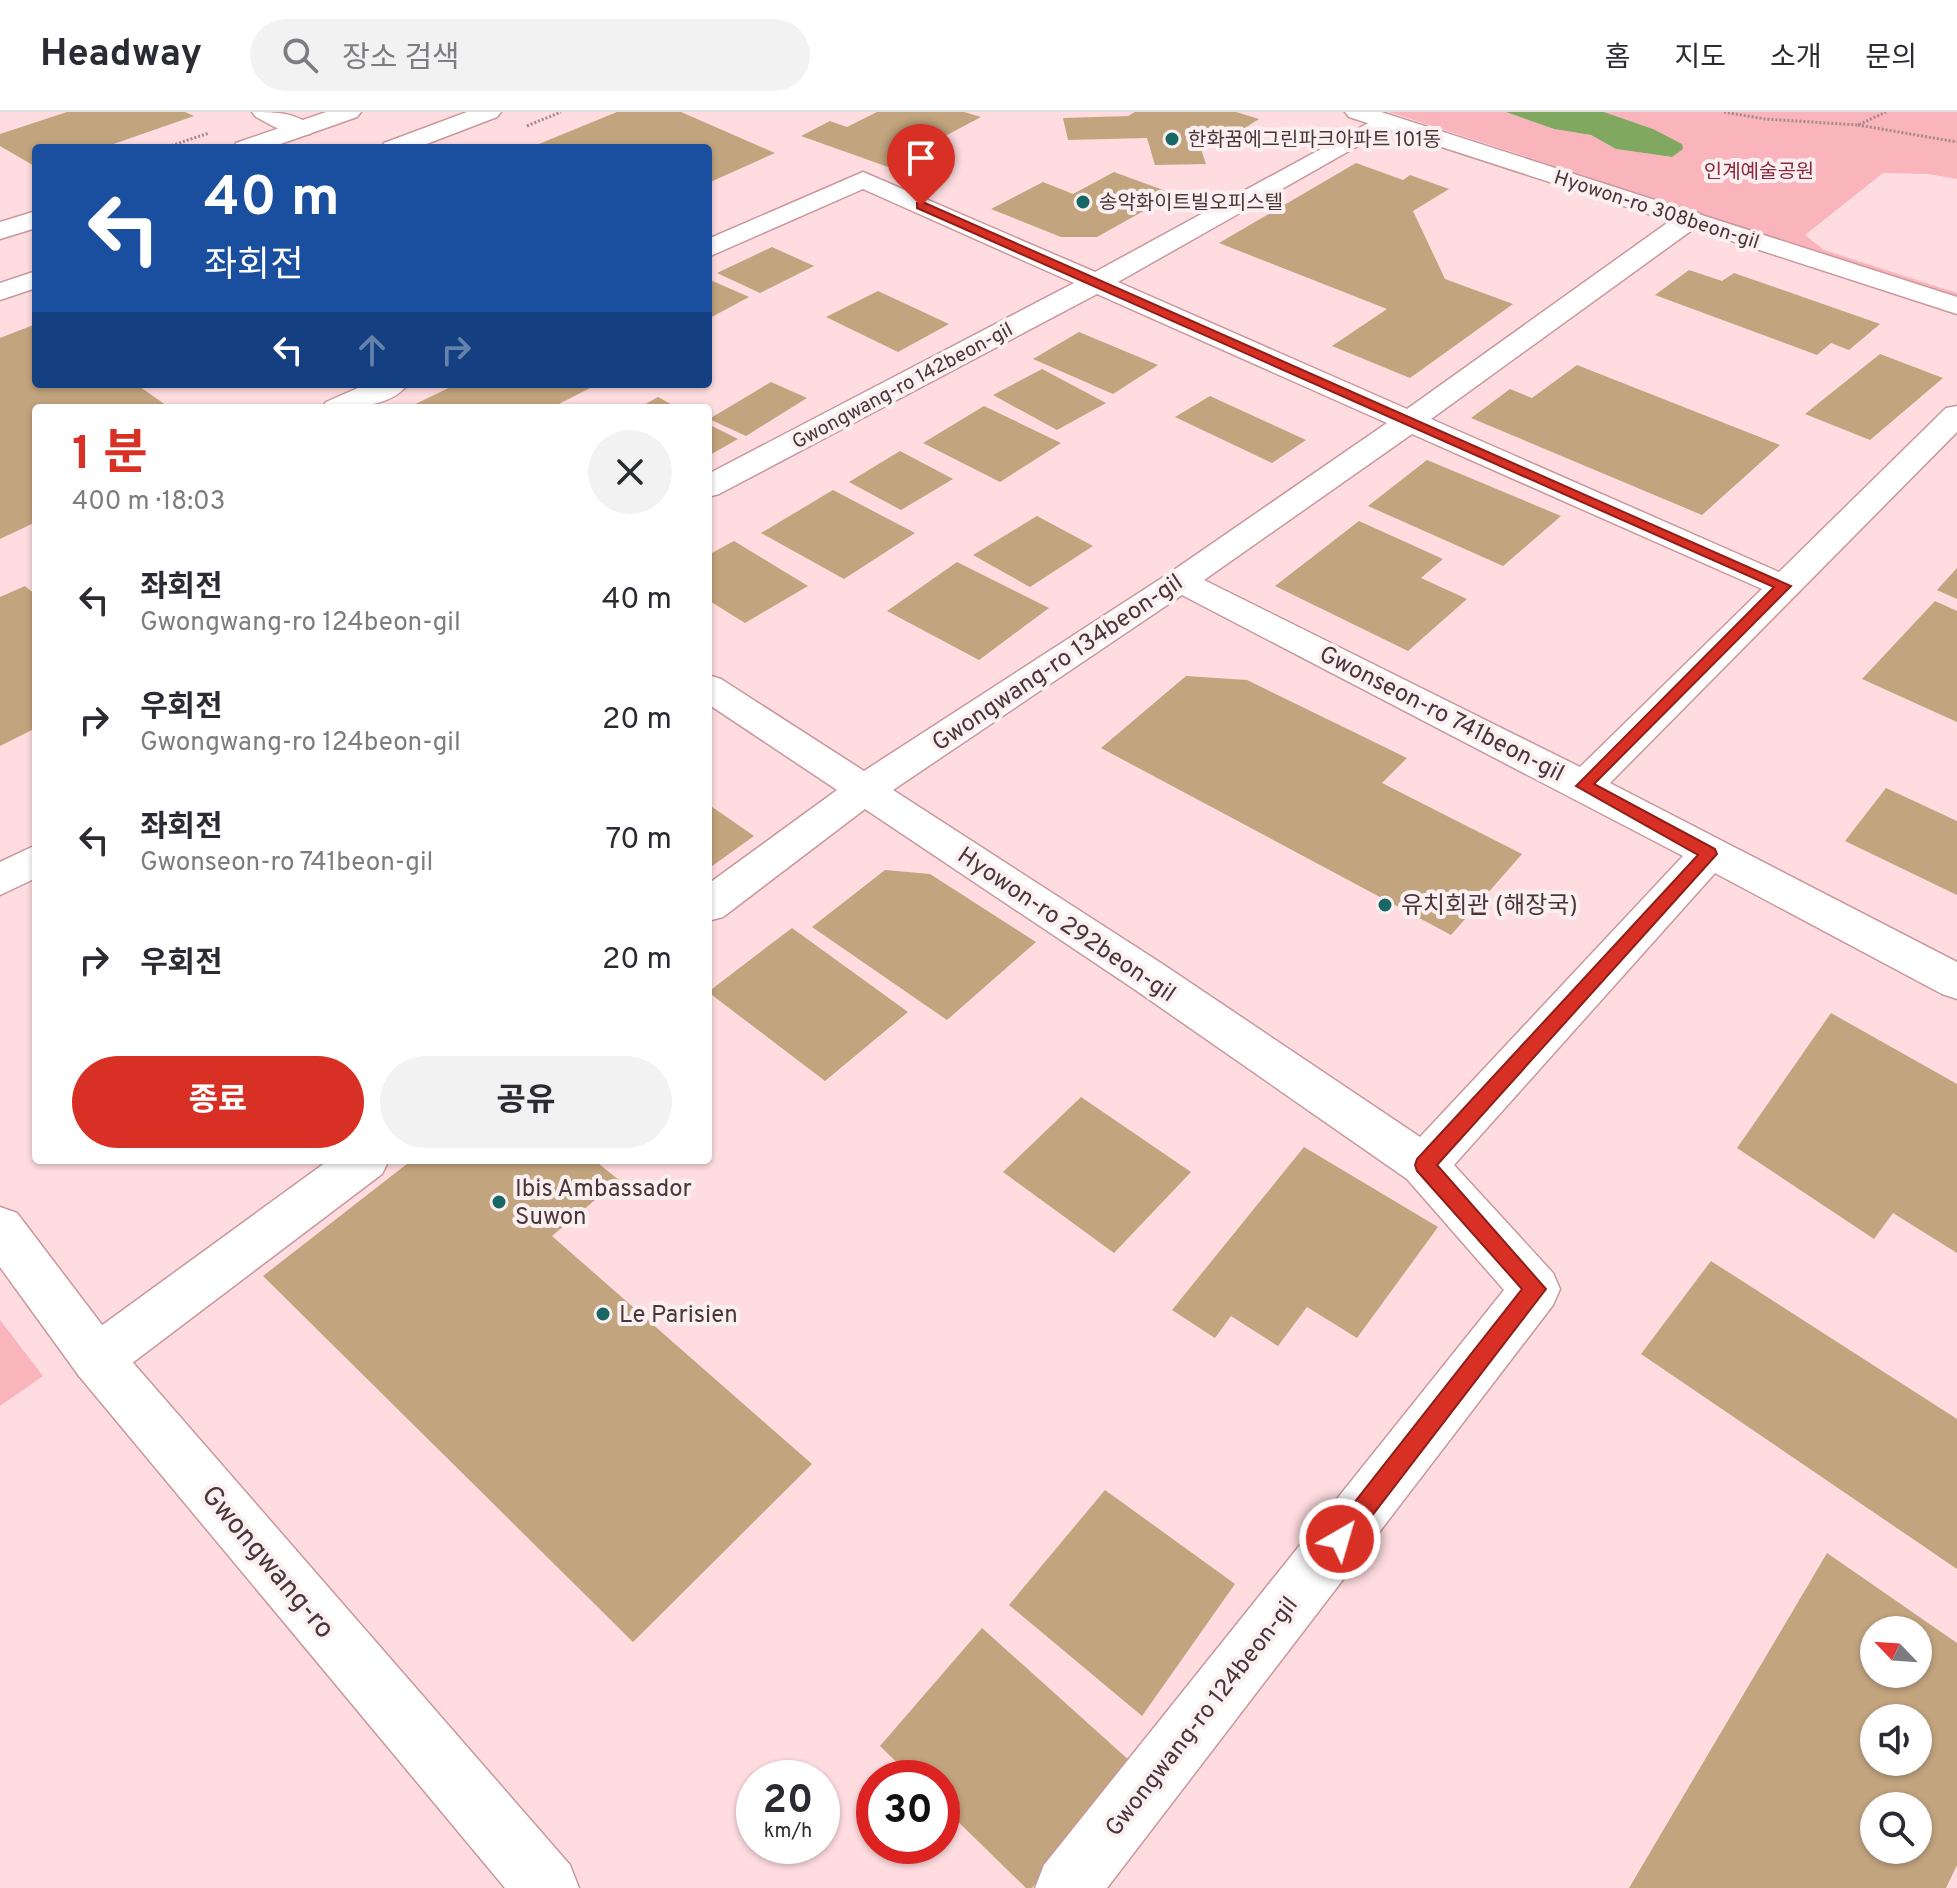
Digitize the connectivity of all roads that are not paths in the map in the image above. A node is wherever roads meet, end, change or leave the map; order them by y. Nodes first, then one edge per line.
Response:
1 (264, 112) edge
2 (349, 112) edge
3 (489, 112) edge
4 (1357, 112) edge
5 (1385, 121) junction
6 (301, 129) junction
7 (257, 144) edge
8 (404, 144) edge
9 (1690, 219) junction
10 (32, 220) edge
11 (0, 231) edge
12 (712, 247) edge
13 (32, 280) edge
14 (1096, 283) junction
15 (0, 292) edge
16 (1957, 306) edge
17 (384, 388) edge
18 (346, 404) edge
19 (1957, 415) edge
20 (1408, 422) junction
21 (712, 485) edge
22 (1180, 581) junction
23 (1783, 586) junction
24 (712, 690) edge
25 (1584, 786) junction
26 (864, 790) junction
27 (1709, 854) junction
28 (32, 862) edge
29 (0, 880) edge
30 (712, 903) edge
31 (1957, 982) edge
32 (360, 1164) edge
33 (1424, 1165) junction
34 (0, 1228) edge
35 (97, 1359) junction
36 (547, 1888) edge
37 (1067, 1888) edge

1 - 6 street
2 - 6 street
3 - 8 street
4 - 5 street, Hyowon-ro 308beon-gil
5 - 9 street, Hyowon-ro 308beon-gil
5 - 14 street, Gwongwang-ro 142beon-gil
6 - 7 street
9 - 16 street, Hyowon-ro 308beon-gil
9 - 20 street, Gwongwang-ro 134beon-gil
10 - 11 street
12 - 14 street
13 - 15 street
14 - 20 street
14 - 21 street, Gwongwang-ro 142beon-gil
17 - 18 street
19 - 23 street
20 - 22 street, Gwongwang-ro 134beon-gil
20 - 23 street
22 - 25 street, Gwonseon-ro 741beon-gil
22 - 26 street, Gwongwang-ro 134beon-gil
23 - 25 street
24 - 26 street, Hyowon-ro 292beon-gil
25 - 27 street, Gwonseon-ro 741beon-gil
26 - 30 street, Gwongwang-ro 134beon-gil
26 - 33 street, Hyowon-ro 292beon-gil
27 - 31 street, Gwonseon-ro 741beon-gil
27 - 33 street
28 - 29 street
32 - 35 street
33 - 37 street, Gwongwang-ro 124beon-gil
34 - 35 street, Gwongwang-ro
35 - 36 street, Gwongwang-ro

